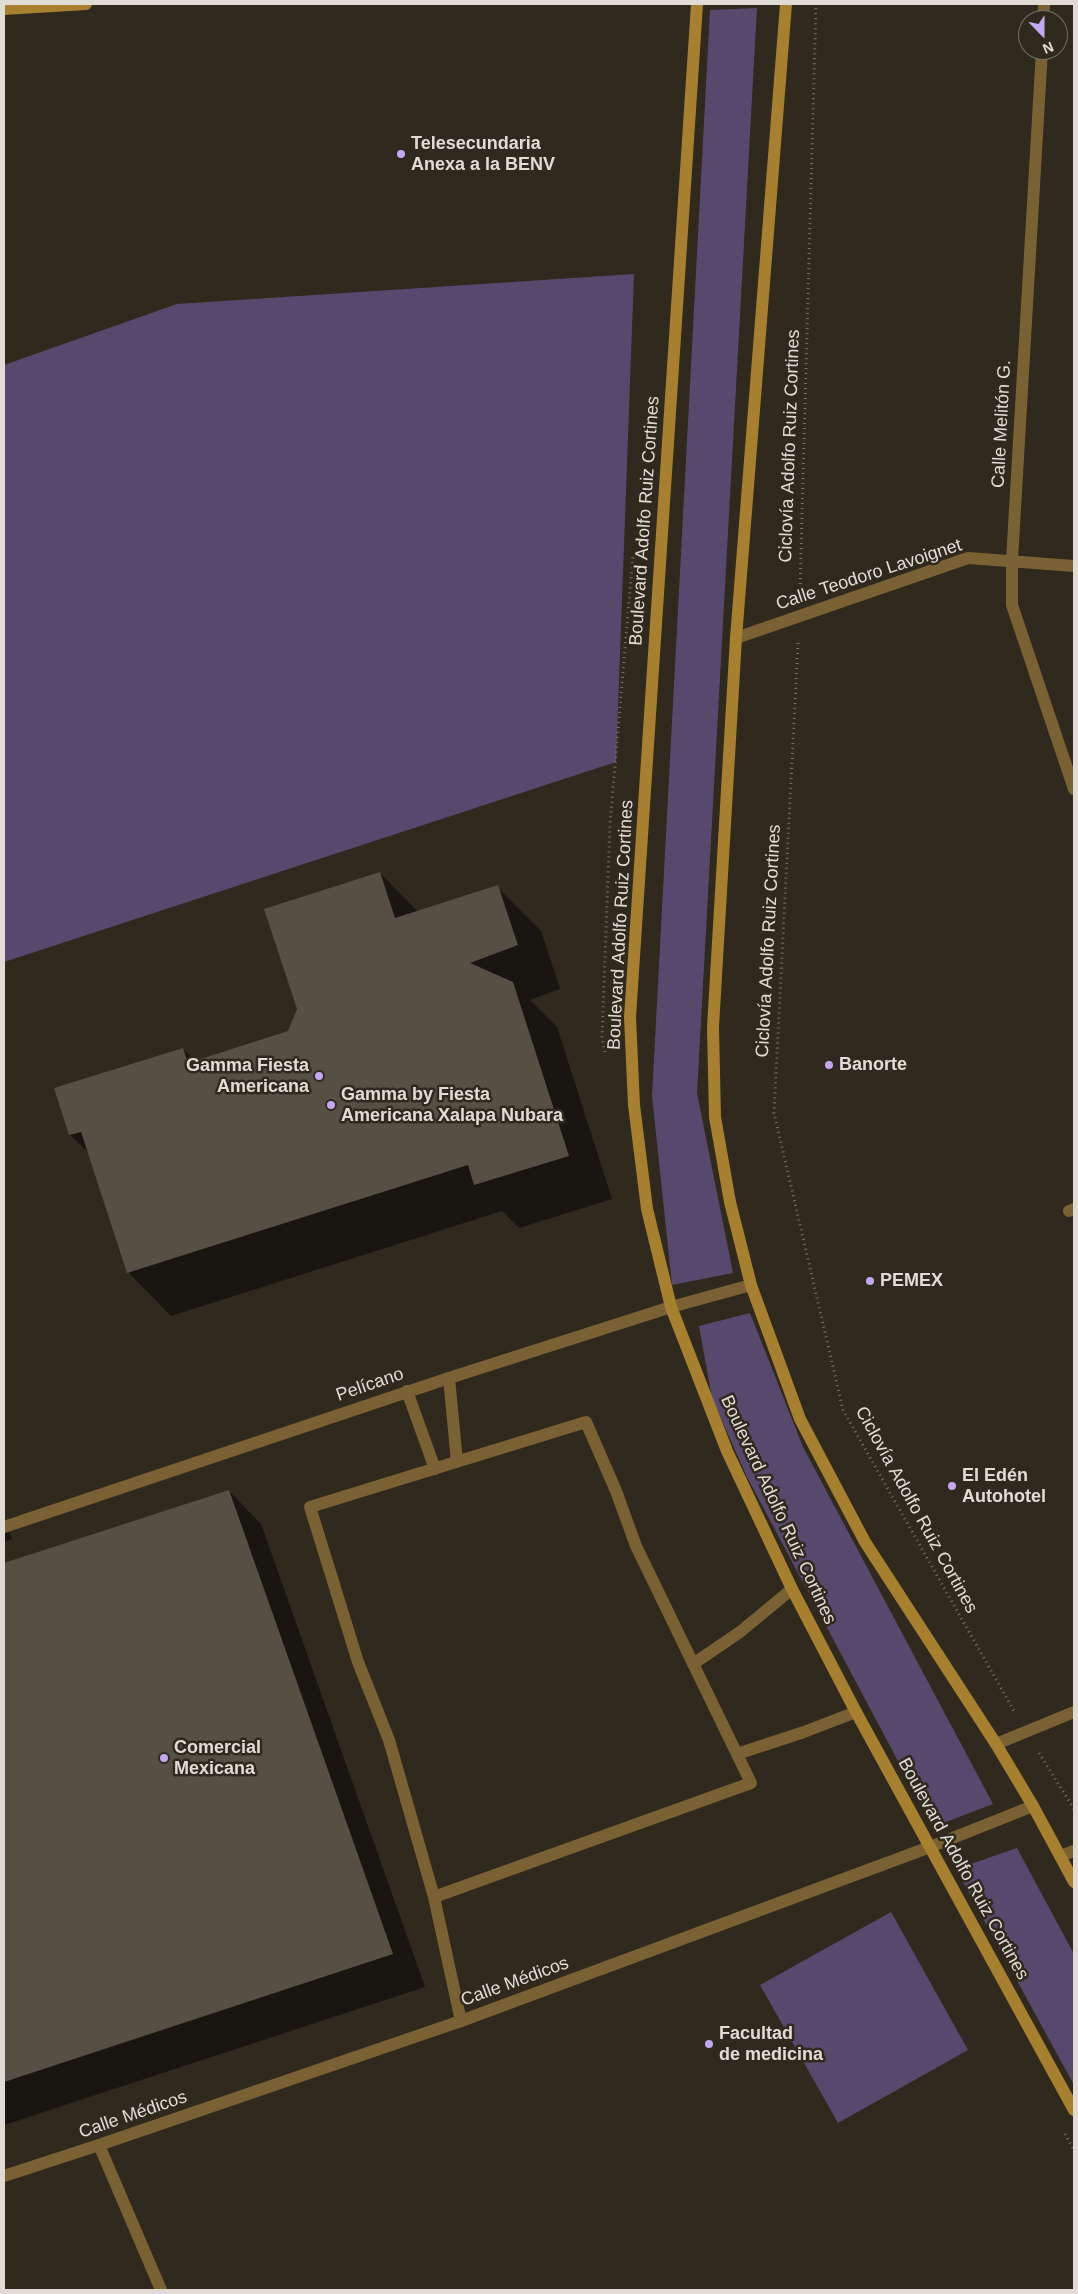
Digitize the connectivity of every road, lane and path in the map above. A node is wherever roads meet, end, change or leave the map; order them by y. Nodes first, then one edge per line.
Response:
1 (4, 4) edge
2 (86, 4) edge
3 (697, 4) edge
4 (786, 4) edge
5 (816, 4) edge
6 (4, 9) edge
7 (1041, 60) edge
8 (1012, 560) junction
9 (1074, 566) edge
10 (799, 616) junction
11 (736, 638) junction
12 (1074, 789) edge
13 (751, 1285) junction
14 (671, 1307) junction
15 (449, 1378) junction
16 (407, 1391) junction
17 (458, 1462) junction
18 (435, 1469) junction
19 (4, 1527) edge
20 (792, 1588) junction
21 (693, 1664) junction
22 (856, 1712) junction
23 (1074, 1712) edge
24 (1026, 1732) junction
25 (996, 1744) junction
26 (737, 1754) junction
27 (1033, 1806) junction
28 (1074, 1809) edge
29 (930, 1847) junction
30 (1074, 1851) edge
31 (1060, 1856) junction
32 (1074, 1882) edge
33 (434, 1897) junction
34 (461, 2021) junction
35 (1074, 2110) edge
36 (99, 2145) junction
37 (4, 2176) edge
38 (161, 2290) edge

1 - 6 main road
2 - 6 main road
3 - 14 main road, Boulevard Adolfo Ruiz Cortines
4 - 11 main road
5 - 10 path, Ciclovía Adolfo Ruiz Cortines
7 - 8 street, Calle Melitón G.
8 - 9 street, Calle Teodoro Lavoignet
8 - 10 street, Calle Teodoro Lavoignet
8 - 12 street, Calle Melitón G.
10 - 11 street, Calle Teodoro Lavoignet
10 - 24 path, Ciclovía Adolfo Ruiz Cortines
11 - 13 main road
13 - 14 street, Pelícano
13 - 25 main road
14 - 15 street, Pelícano
14 - 20 main road, Boulevard Adolfo Ruiz Cortines
15 - 16 street, Pelícano
15 - 17 street
16 - 18 street
16 - 19 street, Pelícano
17 - 18 street
17 - 21 street
18 - 33 street
20 - 21 street
20 - 22 main road, Boulevard Adolfo Ruiz Cortines
21 - 26 street
22 - 26 street
22 - 29 main road, Boulevard Adolfo Ruiz Cortines
23 - 24 street
24 - 25 street
24 - 28 path, Ciclovía Adolfo Ruiz Cortines
25 - 27 main road
26 - 33 street
27 - 29 street, Calle Médicos
27 - 31 main road
29 - 34 street, Calle Médicos
29 - 35 main road, Boulevard Adolfo Ruiz Cortines
30 - 31 street
31 - 32 main road
33 - 34 street
34 - 36 street, Calle Médicos
36 - 37 street, Calle Médicos
36 - 38 street

